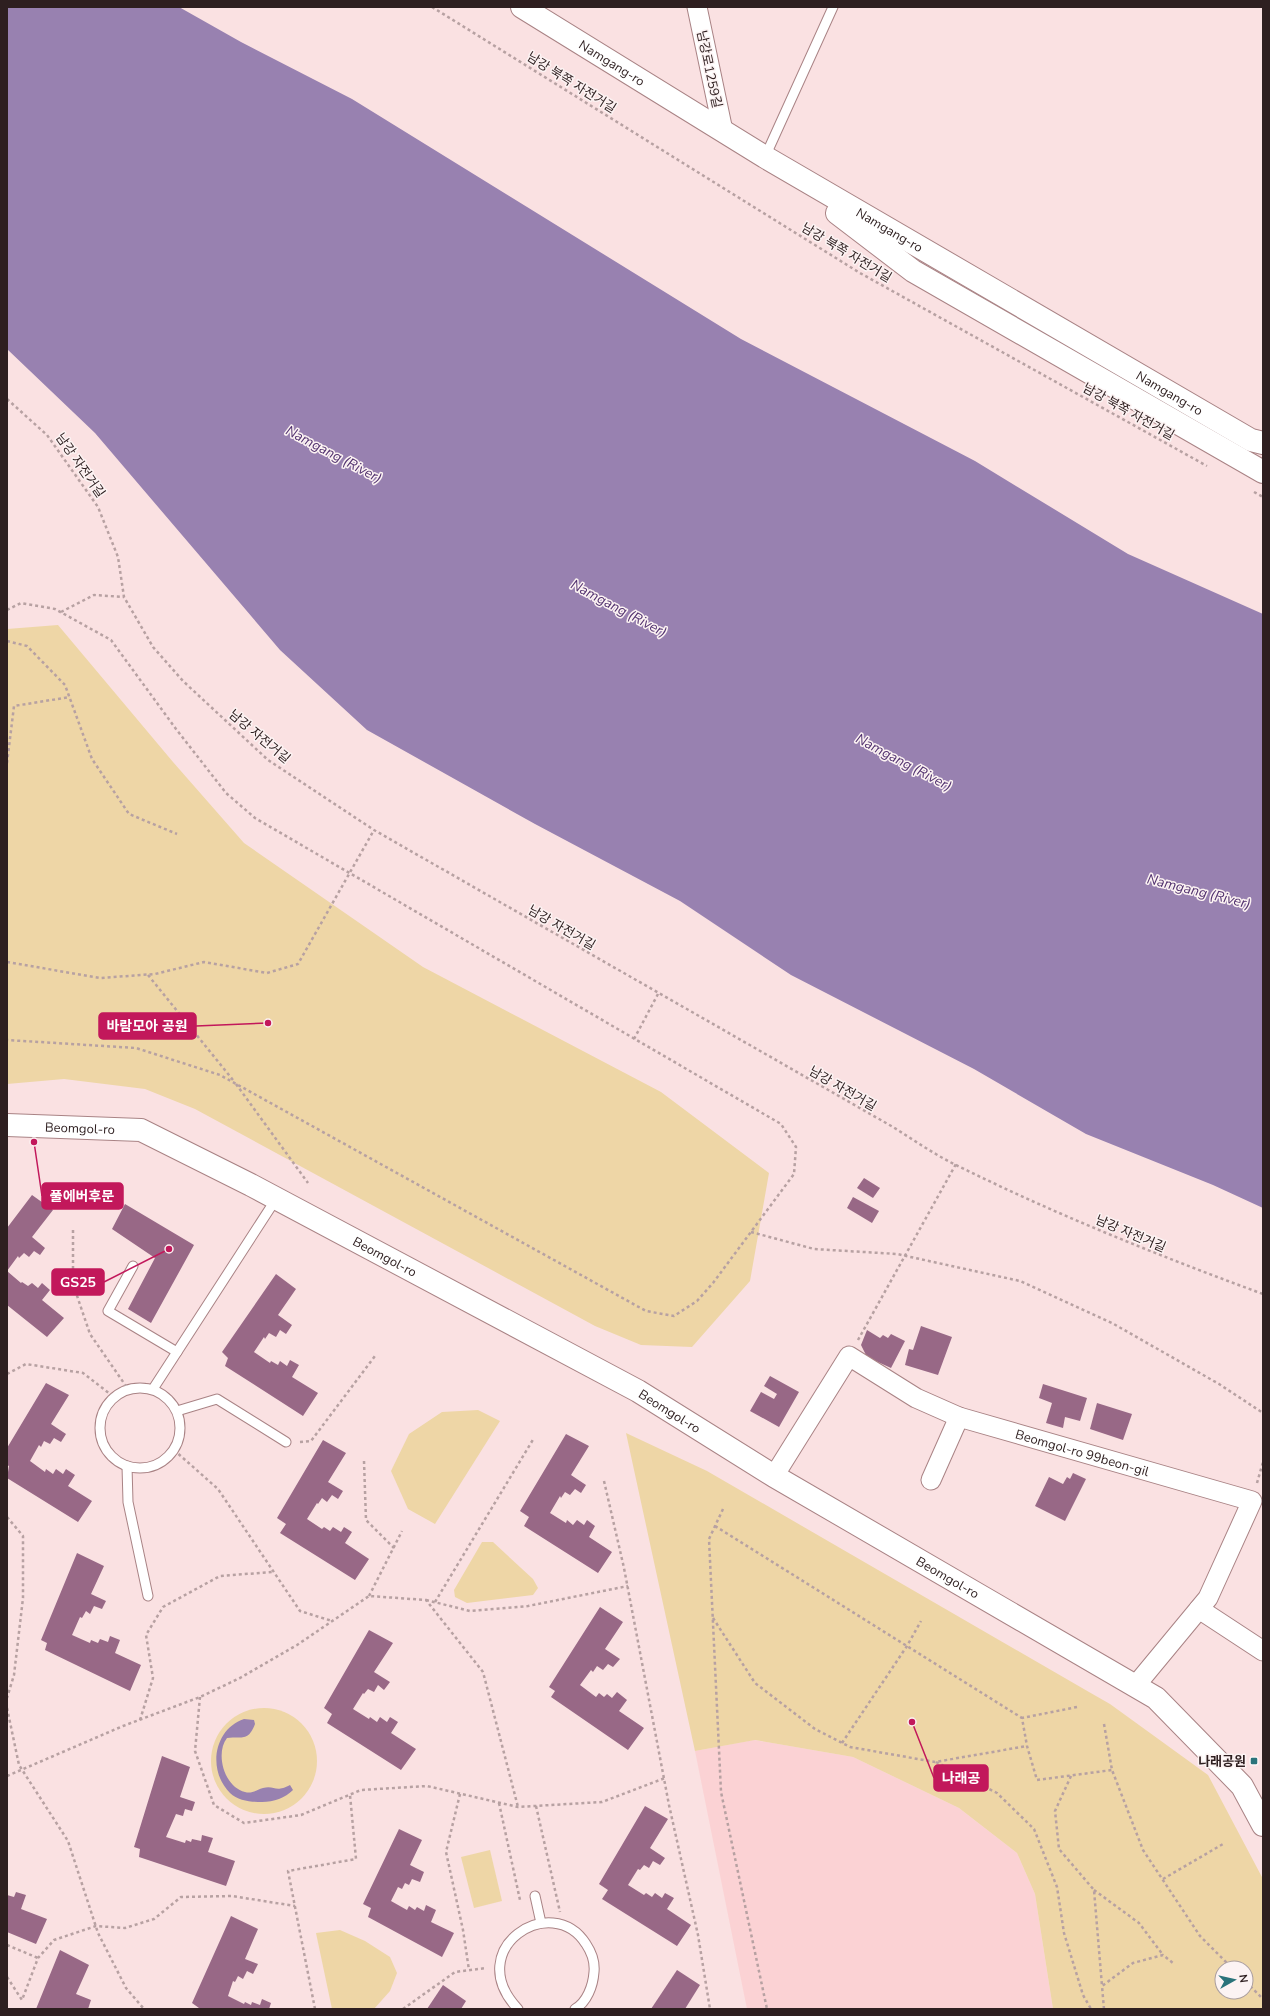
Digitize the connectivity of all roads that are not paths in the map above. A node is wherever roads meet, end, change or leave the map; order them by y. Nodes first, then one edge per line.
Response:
1 (522, 7) edge
2 (697, 7) edge
3 (833, 7) edge
4 (723, 131) junction
5 (765, 157) junction
6 (1263, 444) edge
7 (1263, 472) edge
8 (7, 1125) edge
9 (276, 1199) junction
10 (133, 1266) dead end
11 (177, 1352) junction
12 (153, 1389) junction
13 (177, 1411) junction
14 (959, 1417) junction
15 (286, 1442) road end
16 (127, 1466) junction
17 (774, 1476) junction
18 (930, 1480) dead end
19 (1258, 1502) edge
20 (148, 1596) dead end
21 (1199, 1609) junction
22 (1263, 1651) edge
23 (1136, 1685) junction
24 (1263, 1825) edge
25 (535, 1896) dead end
26 (541, 1923) junction
27 (518, 2009) edge
28 (575, 2009) edge

1 - 4 street, Namgang-ro
2 - 4 street, 남강로1259길
3 - 5 lane
4 - 5 street, Namgang-ro
5 - 6 street, Namgang-ro
5 - 7 street
8 - 9 street, Beomgol-ro
9 - 11 lane
9 - 17 street, Beomgol-ro
10 - 11 lane
11 - 12 lane
12 - 13 lane
12 - 16 lane
13 - 15 lane
13 - 16 lane
14 - 17 street, Beomgol-ro 99beon-gil
14 - 18 street
14 - 19 street, Beomgol-ro 99beon-gil
16 - 20 lane
17 - 23 street, Beomgol-ro
19 - 21 street, Beomgol-ro 99beon-gil
21 - 22 street
21 - 23 street, Beomgol-ro 99beon-gil
23 - 24 street, Beomgol-ro
25 - 26 lane
26 - 27 lane
26 - 28 lane

